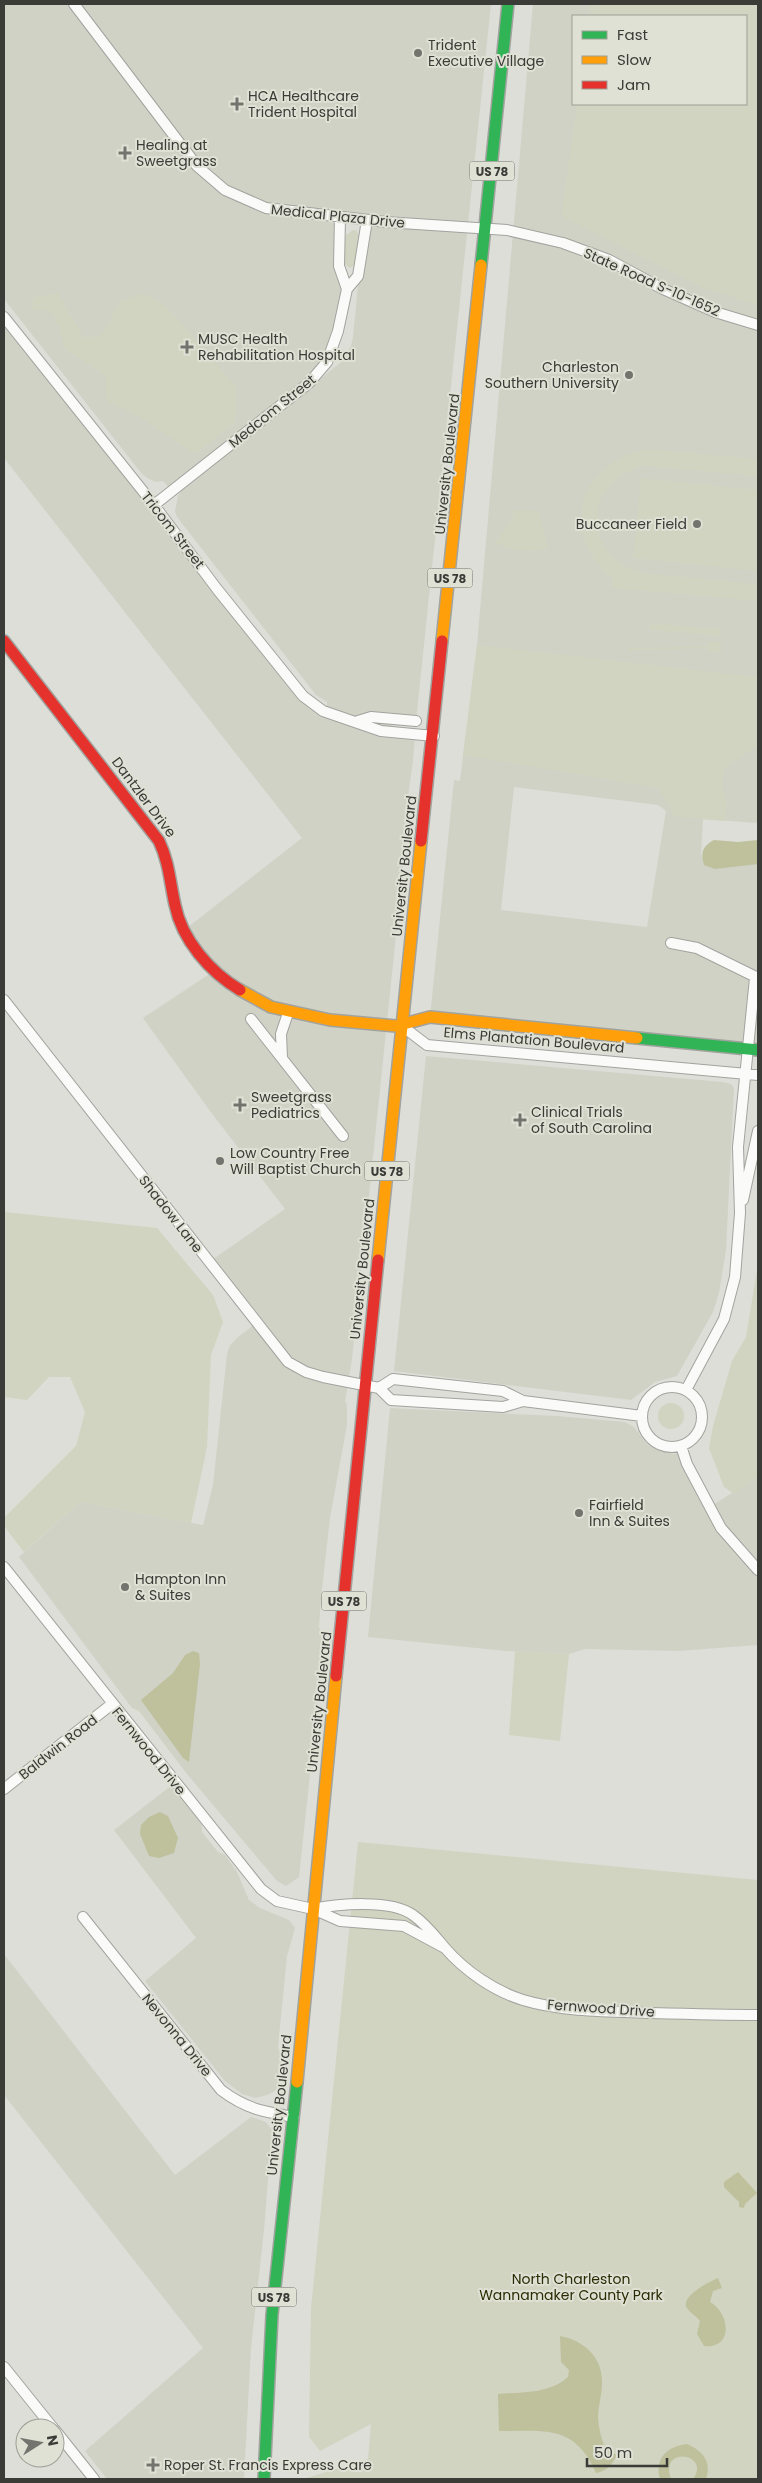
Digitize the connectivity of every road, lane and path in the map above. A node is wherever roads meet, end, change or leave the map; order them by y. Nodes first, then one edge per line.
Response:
1 (74, 4) edge
2 (508, 4) edge
3 (340, 216) junction
4 (367, 220) junction
5 (486, 228) junction
6 (347, 289) junction
7 (4, 317) edge
8 (758, 325) edge
9 (154, 505) junction
10 (4, 641) edge
11 (358, 721) junction
12 (416, 721) dead end
13 (434, 736) junction
14 (671, 943) dead end
15 (757, 978) edge
16 (4, 1000) edge
17 (288, 1013) junction
18 (250, 1019) dead end
19 (402, 1026) junction
20 (754, 1050) edge
21 (282, 1060) junction
22 (744, 1074) junction
23 (758, 1076) edge
24 (758, 1131) edge
25 (344, 1136) dead end
26 (740, 1213) junction
27 (366, 1386) junction
28 (379, 1388) junction
29 (686, 1390) junction
30 (524, 1401) junction
31 (642, 1416) junction
32 (681, 1446) junction
33 (4, 1567) edge
34 (758, 1570) edge
35 (112, 1704) junction
36 (4, 1789) edge
37 (313, 1909) junction
38 (83, 1917) dead end
39 (445, 1948) junction
40 (758, 2017) edge
41 (294, 2117) junction
42 (4, 2367) edge
43 (45, 2418) edge
44 (65, 2443) edge
45 (94, 2479) edge
46 (264, 2479) edge

1 - 3 street, Medical Plaza Drive
2 - 5 main road, University Boulevard / US 78
3 - 4 street, Medical Plaza Drive
3 - 6 street, Medcom Street
4 - 5 street, Medical Plaza Drive
4 - 6 street, Medcom Street
5 - 8 street, State Road S-10-1652
5 - 13 main road, University Boulevard / US 78
6 - 9 street, Medcom Street
7 - 9 street, Tricom Street
9 - 11 street, Tricom Street
10 - 17 main road, Dantzler Drive
11 - 12 street, Tricom Street
11 - 13 street, Tricom Street
13 - 19 main road, University Boulevard / US 78
14 - 15 street
15 - 20 street
16 - 27 street, Shadow Lane
17 - 19 main road, Dantzler Drive
17 - 21 street
18 - 21 street
19 - 20 main road, Elms Plantation Boulevard
19 - 22 street, Elms Plantation Boulevard
19 - 27 main road, University Boulevard / US 78
20 - 22 street
21 - 25 street
22 - 23 street, Elms Plantation Boulevard
22 - 26 street
24 - 26 street
26 - 29 street
27 - 28 street, Shadow Lane
27 - 37 main road, University Boulevard / US 78
28 - 30 street
28 - 30 street
29 - 31 street
29 - 32 street
30 - 31 street
31 - 32 street
32 - 34 street
33 - 35 street, Fernwood Drive
35 - 36 street, Baldwin Road
35 - 37 street, Fernwood Drive
37 - 39 street, Fernwood Drive
37 - 39 street, Fernwood Drive
37 - 41 main road, University Boulevard / US 78
38 - 41 street, Nevonna Drive
39 - 40 street, Fernwood Drive
41 - 46 main road, University Boulevard / US 78
42 - 43 street
44 - 45 street

